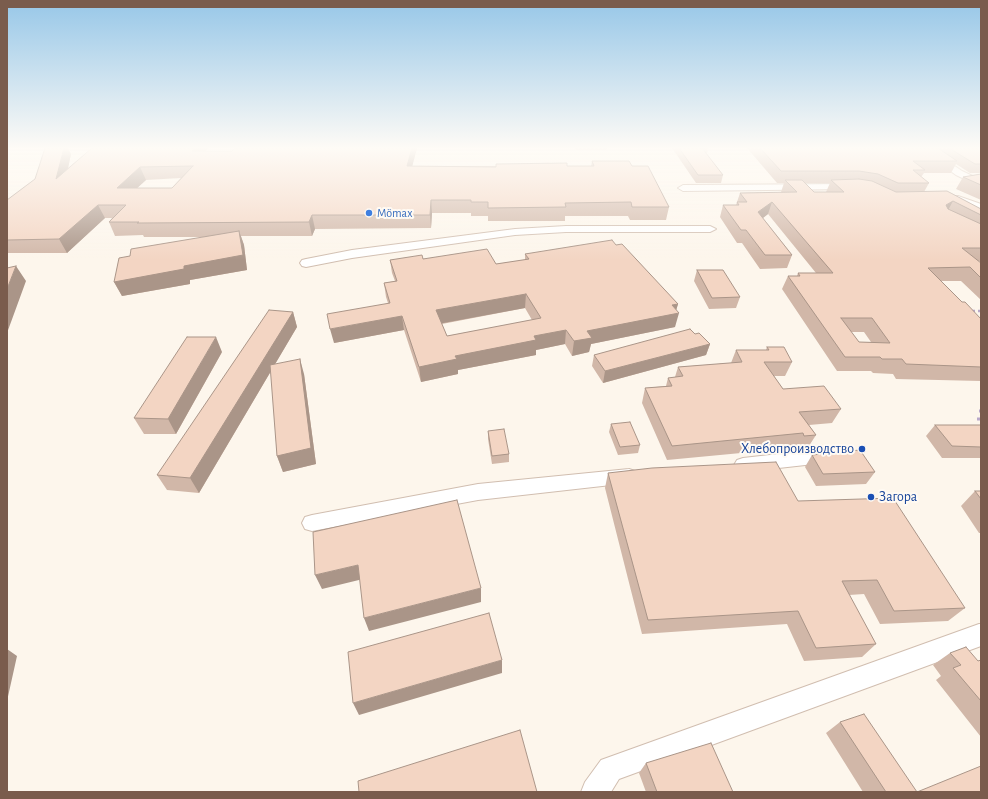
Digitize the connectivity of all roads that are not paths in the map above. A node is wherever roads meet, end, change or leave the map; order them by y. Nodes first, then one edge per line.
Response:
1 (683, 188) dead end
2 (862, 188) edge
3 (935, 200) edge
4 (981, 207) edge
5 (710, 229) dead end
6 (306, 263) dead end
7 (849, 454) edge
8 (723, 467) edge
9 (644, 475) edge
10 (312, 523) dead end
11 (979, 635) dead end
12 (595, 792) edge

1 - 2 street
3 - 4 street
5 - 6 street
7 - 8 street
9 - 10 street
11 - 12 street

